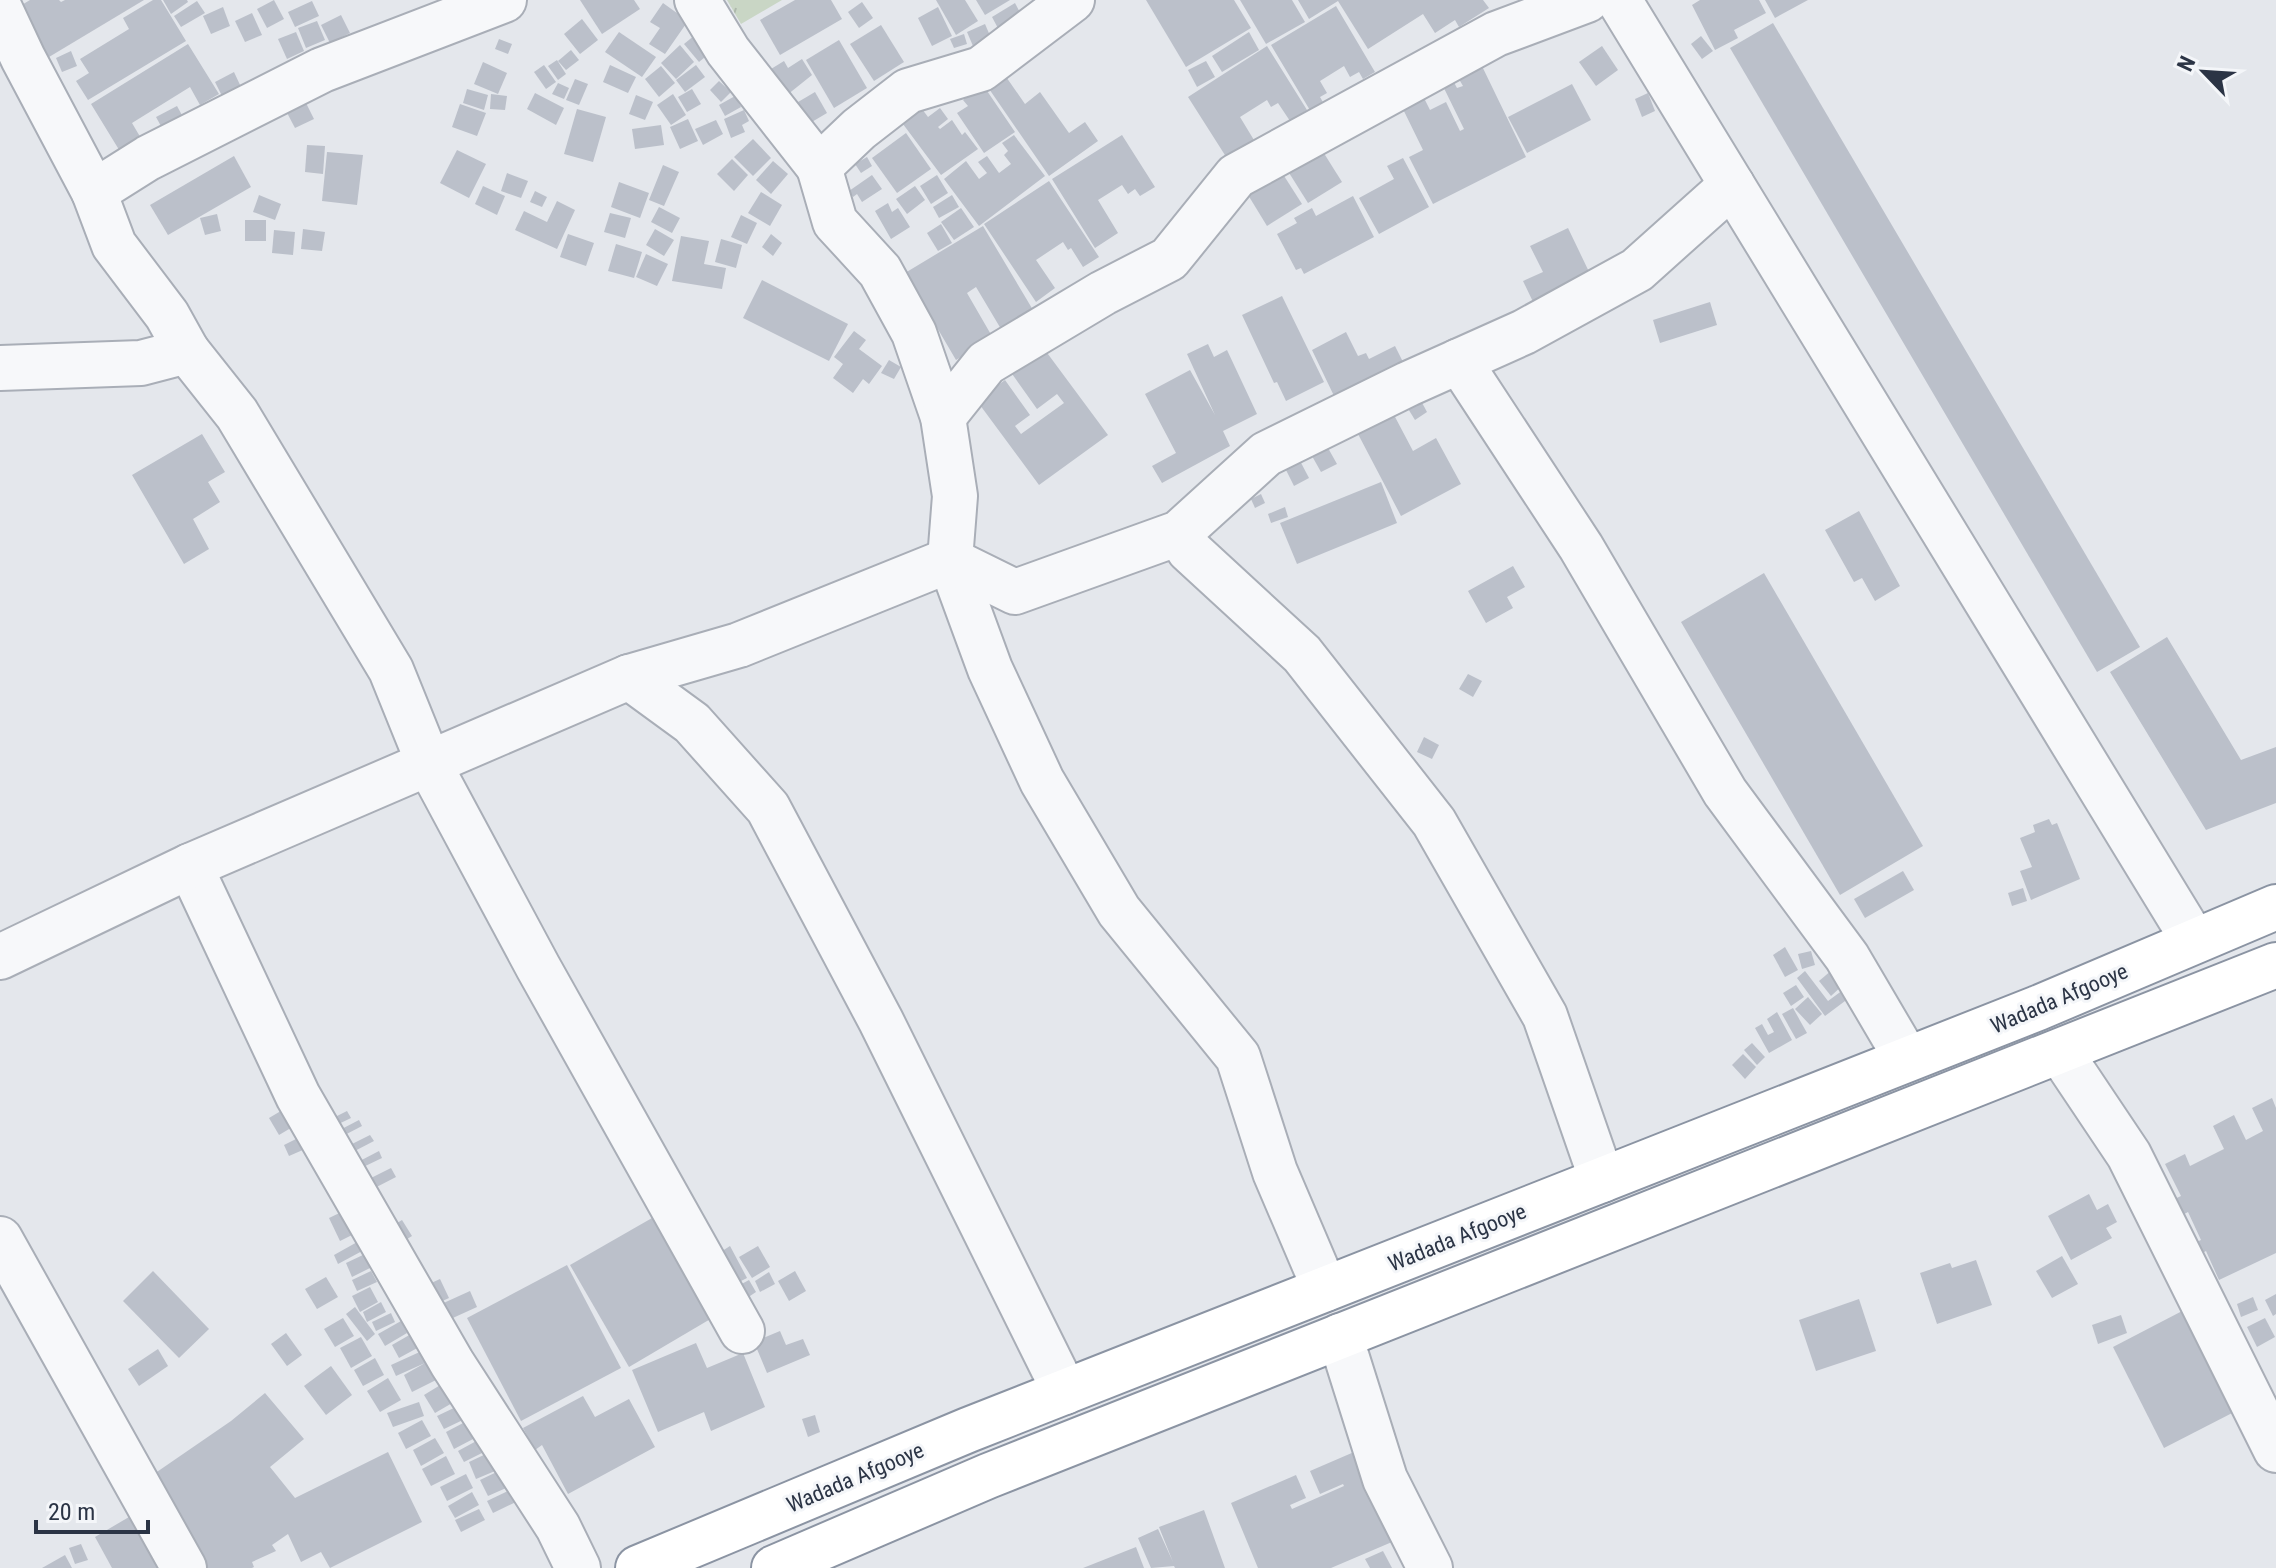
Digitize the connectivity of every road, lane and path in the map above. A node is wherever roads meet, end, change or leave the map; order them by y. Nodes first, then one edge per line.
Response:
1 (504, 0) edge
2 (697, 0) edge
3 (1072, 0) edge
4 (1587, 0) edge
5 (1619, 0) edge
6 (0, 9) edge
7 (819, 167) junction
8 (1732, 185) junction
9 (94, 192) junction
10 (187, 351) junction
11 (1459, 361) junction
12 (0, 368) edge
13 (943, 417) junction
14 (1179, 533) junction
15 (950, 560) junction
16 (629, 677) junction
17 (429, 764) junction
18 (190, 866) junction
19 (2276, 907) edge
20 (2194, 941) junction
21 (0, 957) edge
22 (2276, 965) edge
23 (2060, 1052) junction
24 (1907, 1059) junction
25 (1602, 1180) junction
26 (0, 1239) edge
27 (1325, 1289) junction
28 (742, 1331) dead end
29 (1340, 1336) junction
30 (1065, 1392) junction
31 (2276, 1450) edge
32 (184, 1568) edge
33 (578, 1568) edge
34 (638, 1568) edge
35 (774, 1568) edge
36 (1430, 1568) edge

1 - 9 street
2 - 7 street
3 - 7 street
4 - 13 street
5 - 8 street
6 - 9 street
7 - 13 street
8 - 11 street
8 - 20 street
9 - 10 street
10 - 12 street
10 - 17 street
11 - 14 street
11 - 24 street
13 - 15 street
14 - 15 street
14 - 25 street
15 - 16 street
15 - 27 street
16 - 17 street
16 - 30 street
17 - 18 street
17 - 28 street
18 - 21 street
18 - 33 street
19 - 20 highway, Wadada Afgooye
20 - 24 highway, Wadada Afgooye
22 - 23 highway
23 - 29 highway
23 - 31 street
24 - 25 highway, Wadada Afgooye
25 - 27 highway, Wadada Afgooye
26 - 32 street
27 - 30 highway, Wadada Afgooye
29 - 35 highway
29 - 36 street
30 - 34 highway, Wadada Afgooye

